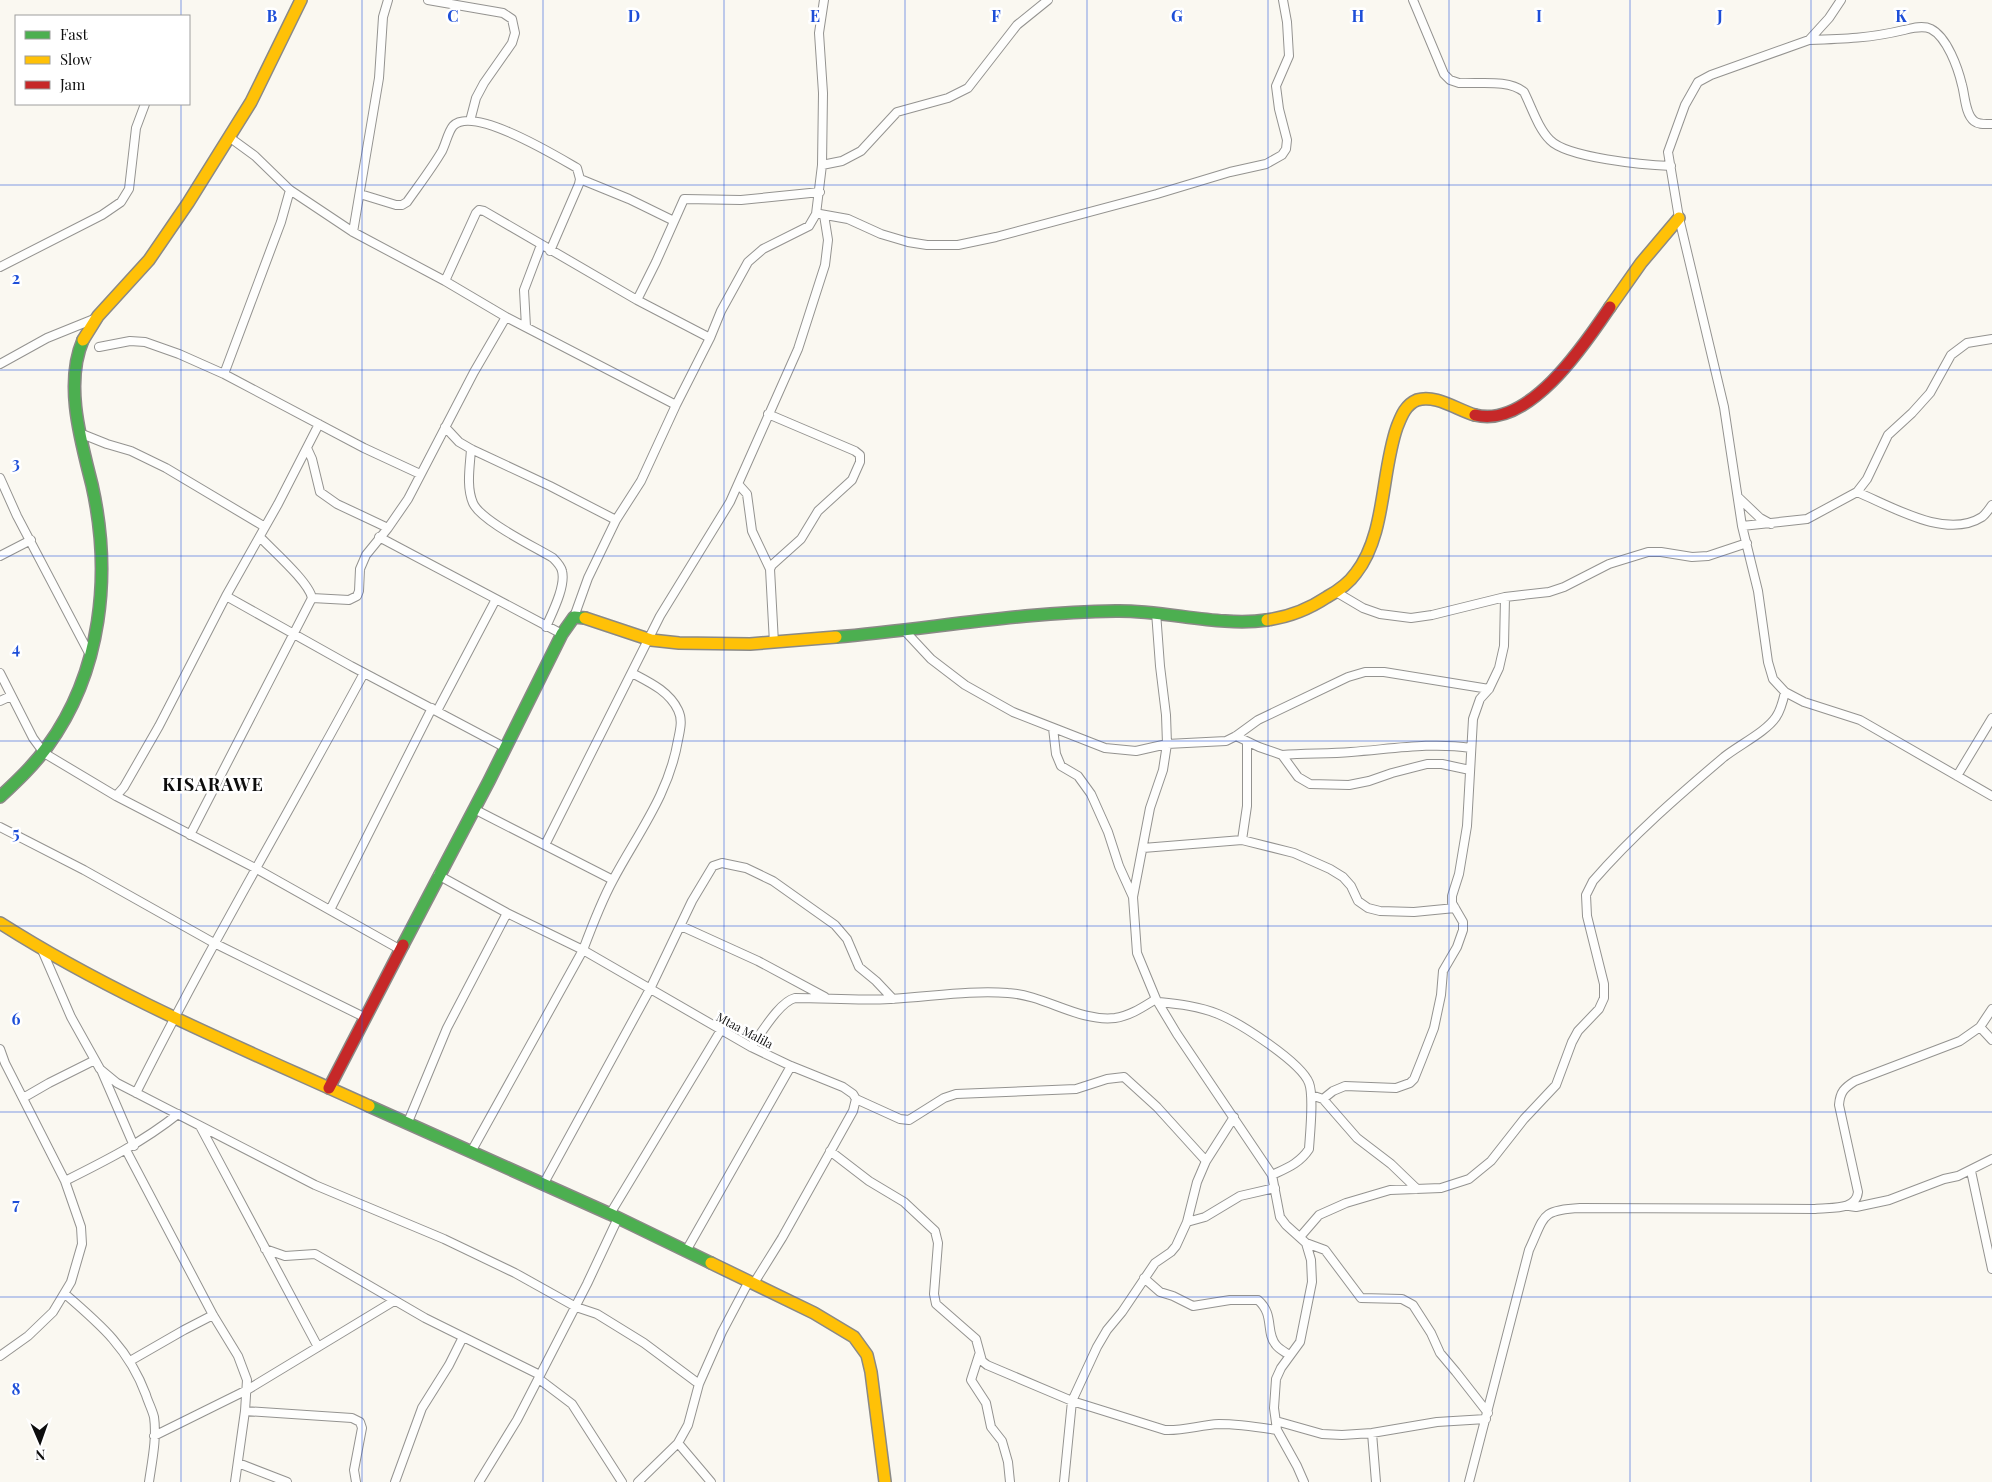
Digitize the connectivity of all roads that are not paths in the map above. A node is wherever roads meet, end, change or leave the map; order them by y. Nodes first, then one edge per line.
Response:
1 (301, 0) edge
2 (388, 0) edge
3 (428, 0) edge
4 (824, 0) edge
5 (1048, 0) edge
6 (1283, 0) edge
7 (1413, 0) edge
8 (1841, 0) edge
9 (1809, 40) junction
10 (145, 105) edge
11 (470, 121) junction
12 (1992, 124) edge
13 (229, 137) junction
14 (822, 165) junction
15 (1671, 166) junction
16 (580, 179) junction
17 (290, 190) junction
18 (820, 192) junction
19 (360, 194) junction
20 (821, 214) junction
21 (1679, 218) junction
22 (674, 221) junction
23 (353, 232) junction
24 (541, 244) junction
25 (550, 251) junction
26 (0, 266) edge
27 (445, 281) junction
28 (637, 300) junction
29 (506, 317) junction
30 (96, 318) junction
31 (526, 327) junction
32 (710, 338) junction
33 (1992, 339) edge
34 (99, 347) dead end
35 (0, 364) edge
36 (224, 374) junction
37 (676, 405) junction
38 (768, 414) junction
39 (319, 424) junction
40 (445, 427) junction
41 (82, 434) junction
42 (307, 448) junction
43 (471, 449) junction
44 (420, 474) junction
45 (0, 478) edge
46 (738, 484) junction
47 (1857, 492) junction
48 (1739, 498) junction
49 (1992, 505) edge
50 (616, 520) junction
51 (1771, 524) junction
52 (1742, 526) junction
53 (265, 527) junction
54 (388, 528) junction
55 (260, 537) junction
56 (379, 537) junction
57 (30, 540) junction
58 (1747, 542) junction
59 (0, 556) edge
60 (770, 569) junction
61 (1336, 592) junction
62 (226, 596) junction
63 (1505, 597) junction
64 (312, 598) junction
65 (496, 599) junction
66 (1156, 612) junction
67 (574, 617) junction
68 (546, 627) junction
69 (904, 630) junction
70 (295, 634) junction
71 (562, 634) junction
72 (649, 640) junction
73 (774, 643) junction
74 (90, 655) junction
75 (632, 672) junction
76 (0, 673) edge
77 (364, 673) junction
78 (1490, 689) junction
79 (1785, 692) junction
80 (10, 696) junction
81 (0, 701) edge
82 (435, 709) junction
83 (1992, 718) edge
84 (1053, 728) junction
85 (1236, 736) junction
86 (1247, 742) junction
87 (1167, 744) junction
88 (506, 748) junction
89 (1471, 748) junction
90 (44, 753) junction
91 (1282, 755) junction
92 (1470, 770) junction
93 (1957, 776) junction
94 (116, 796) junction
95 (1992, 796) edge
96 (0, 797) edge
97 (474, 809) junction
98 (0, 827) edge
99 (190, 835) junction
100 (1242, 840) junction
101 (545, 845) junction
102 (1143, 848) junction
103 (255, 868) junction
104 (438, 875) junction
105 (613, 880) junction
106 (1132, 897) junction
107 (1455, 908) junction
108 (330, 910) junction
109 (507, 913) junction
110 (0, 924) edge
111 (681, 926) junction
112 (214, 943) junction
113 (42, 950) junction
114 (402, 950) junction
115 (583, 950) junction
116 (650, 989) junction
117 (826, 998) junction
118 (893, 999) junction
119 (1157, 1000) junction
120 (1992, 1009) edge
121 (175, 1018) junction
122 (366, 1018) junction
123 (1980, 1027) junction
124 (721, 1030) junction
125 (1992, 1040) edge
126 (750, 1047) junction
127 (0, 1049) edge
128 (95, 1060) junction
129 (791, 1066) junction
130 (100, 1069) junction
131 (329, 1088) junction
132 (136, 1093) junction
133 (1311, 1095) junction
134 (23, 1098) junction
135 (856, 1099) junction
136 (1323, 1099) junction
137 (178, 1114) junction
138 (1234, 1118) junction
139 (408, 1122) junction
140 (200, 1126) junction
141 (134, 1146) junction
142 (126, 1150) junction
143 (830, 1151) junction
144 (471, 1152) junction
145 (1992, 1159) edge
146 (1206, 1161) junction
147 (1971, 1171) junction
148 (1272, 1175) junction
149 (65, 1181) junction
150 (544, 1183) junction
151 (1275, 1188) junction
152 (1417, 1189) junction
153 (1849, 1206) junction
154 (614, 1216) junction
155 (1187, 1222) junction
156 (1303, 1240) junction
157 (265, 1249) junction
158 (686, 1251) junction
159 (1992, 1269) edge
160 (1144, 1278) junction
161 (751, 1282) junction
162 (65, 1294) junction
163 (394, 1301) junction
164 (576, 1307) junction
165 (212, 1315) junction
166 (463, 1337) junction
167 (318, 1347) junction
168 (979, 1355) junction
169 (1289, 1355) junction
170 (0, 1356) edge
171 (130, 1361) junction
172 (539, 1377) junction
173 (698, 1384) junction
174 (247, 1390) junction
175 (1072, 1401) junction
176 (245, 1411) junction
177 (1487, 1416) junction
178 (1276, 1421) junction
179 (1277, 1430) junction
180 (1372, 1433) junction
181 (154, 1436) junction
182 (678, 1443) junction
183 (238, 1463) junction
184 (149, 1482) edge
185 (235, 1482) edge
186 (286, 1482) edge
187 (356, 1482) edge
188 (395, 1482) edge
189 (479, 1482) edge
190 (622, 1482) edge
191 (638, 1482) edge
192 (711, 1482) edge
193 (885, 1482) edge
194 (1010, 1482) edge
195 (1064, 1482) edge
196 (1304, 1482) edge
197 (1376, 1482) edge
198 (1469, 1482) edge

1 - 13 street
2 - 19 street
3 - 11 street
4 - 14 street
5 - 14 street
6 - 20 street
7 - 15 street
8 - 9 street
9 - 12 street
9 - 15 street
10 - 26 street
11 - 16 street
11 - 19 street
13 - 17 street
13 - 30 street
14 - 18 street
15 - 21 street
16 - 22 street
16 - 25 street
17 - 23 street
17 - 36 street
18 - 20 street
18 - 22 street
19 - 23 street
20 - 32 street
20 - 38 street
21 - 48 street
21 - 61 street
22 - 28 street
23 - 27 street
24 - 25 street
24 - 27 street
24 - 31 street
25 - 28 street
27 - 29 street
28 - 32 street
29 - 31 street
29 - 40 street
30 - 35 street
30 - 41 street
31 - 37 street
32 - 37 street
33 - 47 street
34 - 36 street
36 - 39 street
37 - 50 street
38 - 46 street
38 - 60 street
39 - 42 street
39 - 44 street
40 - 43 street
40 - 44 street
41 - 53 street
41 - 74 street
42 - 53 street
42 - 54 street
43 - 50 street
43 - 68 street
44 - 54 street
45 - 57 street
46 - 60 street
46 - 72 street
47 - 49 street
47 - 51 street
48 - 51 street
48 - 52 street
50 - 67 street
51 - 52 street
52 - 58 street
53 - 55 street
54 - 56 street
55 - 62 street
55 - 64 street
56 - 64 street
56 - 65 street
57 - 59 street
57 - 74 street
58 - 63 street
58 - 79 street
60 - 73 street
61 - 63 street
61 - 66 street
62 - 70 street
62 - 94 street
63 - 78 street
64 - 70 street
65 - 68 street
65 - 82 street
66 - 69 street
66 - 87 street
67 - 71 street
67 - 72 street
68 - 71 street
69 - 73 street
69 - 84 street
70 - 77 street
70 - 99 street
71 - 88 street
72 - 73 street
72 - 75 street
74 - 90 street
75 - 101 street
75 - 105 street
76 - 80 street
77 - 82 street
77 - 103 street
78 - 85 street
78 - 89 street
79 - 93 street
79 - 152 street
80 - 81 street
80 - 90 street
82 - 88 street
82 - 108 street
83 - 93 street
84 - 87 street
84 - 106 street
85 - 86 street
85 - 87 street
86 - 91 street
86 - 100 street
87 - 102 street
88 - 97 street
89 - 91 street
89 - 92 street
90 - 94 street
90 - 96 street
91 - 92 street
92 - 107 street
93 - 95 street
94 - 99 street
97 - 101 street
97 - 104 street
98 - 112 street
99 - 103 street
100 - 102 street
100 - 107 street
101 - 105 street
102 - 106 street
103 - 108 street
103 - 112 street
104 - 109 street, Mtaa Malila
104 - 114 street
105 - 115 street
106 - 119 street
107 - 136 street
108 - 114 street
109 - 115 street, Mtaa Malila
109 - 139 street
110 - 113 street
111 - 116 street
111 - 117 street
111 - 118 street
112 - 121 street
112 - 122 street
113 - 121 street
113 - 128 street
114 - 122 street
115 - 116 street, Mtaa Malila
115 - 144 street
116 - 124 street, Mtaa Malila
116 - 150 street
117 - 118 street
117 - 126 street
118 - 119 street
119 - 133 street
119 - 138 street
120 - 123 street
121 - 131 street
121 - 132 street
122 - 131 street
123 - 125 street
123 - 153 street
124 - 126 street, Mtaa Malila
124 - 154 street
126 - 129 street, Mtaa Malila
127 - 134 street
128 - 130 street
128 - 134 street
129 - 135 street, Mtaa Malila
129 - 158 street
130 - 132 street
130 - 141 street
131 - 139 street
132 - 137 street
133 - 136 street
133 - 148 street
134 - 149 street
135 - 143 street
135 - 146 street, Mtaa Malila
136 - 152 street
137 - 140 street
137 - 141 street
138 - 146 street
138 - 148 street
139 - 144 street
140 - 157 street
140 - 164 street
141 - 142 street
142 - 149 street
142 - 165 street
143 - 161 street
143 - 168 street
144 - 150 street
145 - 147 street
146 - 155 street
147 - 153 street
147 - 159 street
148 - 151 street
149 - 162 street
150 - 154 street
151 - 155 street
151 - 156 street
152 - 156 street
153 - 177 street
154 - 158 street
154 - 164 street
155 - 160 street
156 - 169 street
156 - 177 street
157 - 163 street
157 - 167 street
158 - 161 street
160 - 169 street
160 - 175 street
161 - 173 street
161 - 193 street
162 - 170 street
162 - 171 street
163 - 166 street
163 - 167 street
164 - 172 street
164 - 173 street
165 - 171 street
165 - 174 street
166 - 172 street
166 - 188 street
167 - 174 street
168 - 175 street
168 - 194 street
169 - 178 street
171 - 181 street
172 - 189 street
172 - 190 street
173 - 182 street
174 - 176 street
174 - 181 street
175 - 179 street
175 - 195 street
176 - 183 street
176 - 187 street
177 - 180 street
177 - 198 street
178 - 179 street
178 - 180 street
179 - 196 street
180 - 197 street
181 - 184 street
182 - 191 street
182 - 192 street
183 - 185 street
183 - 186 street

